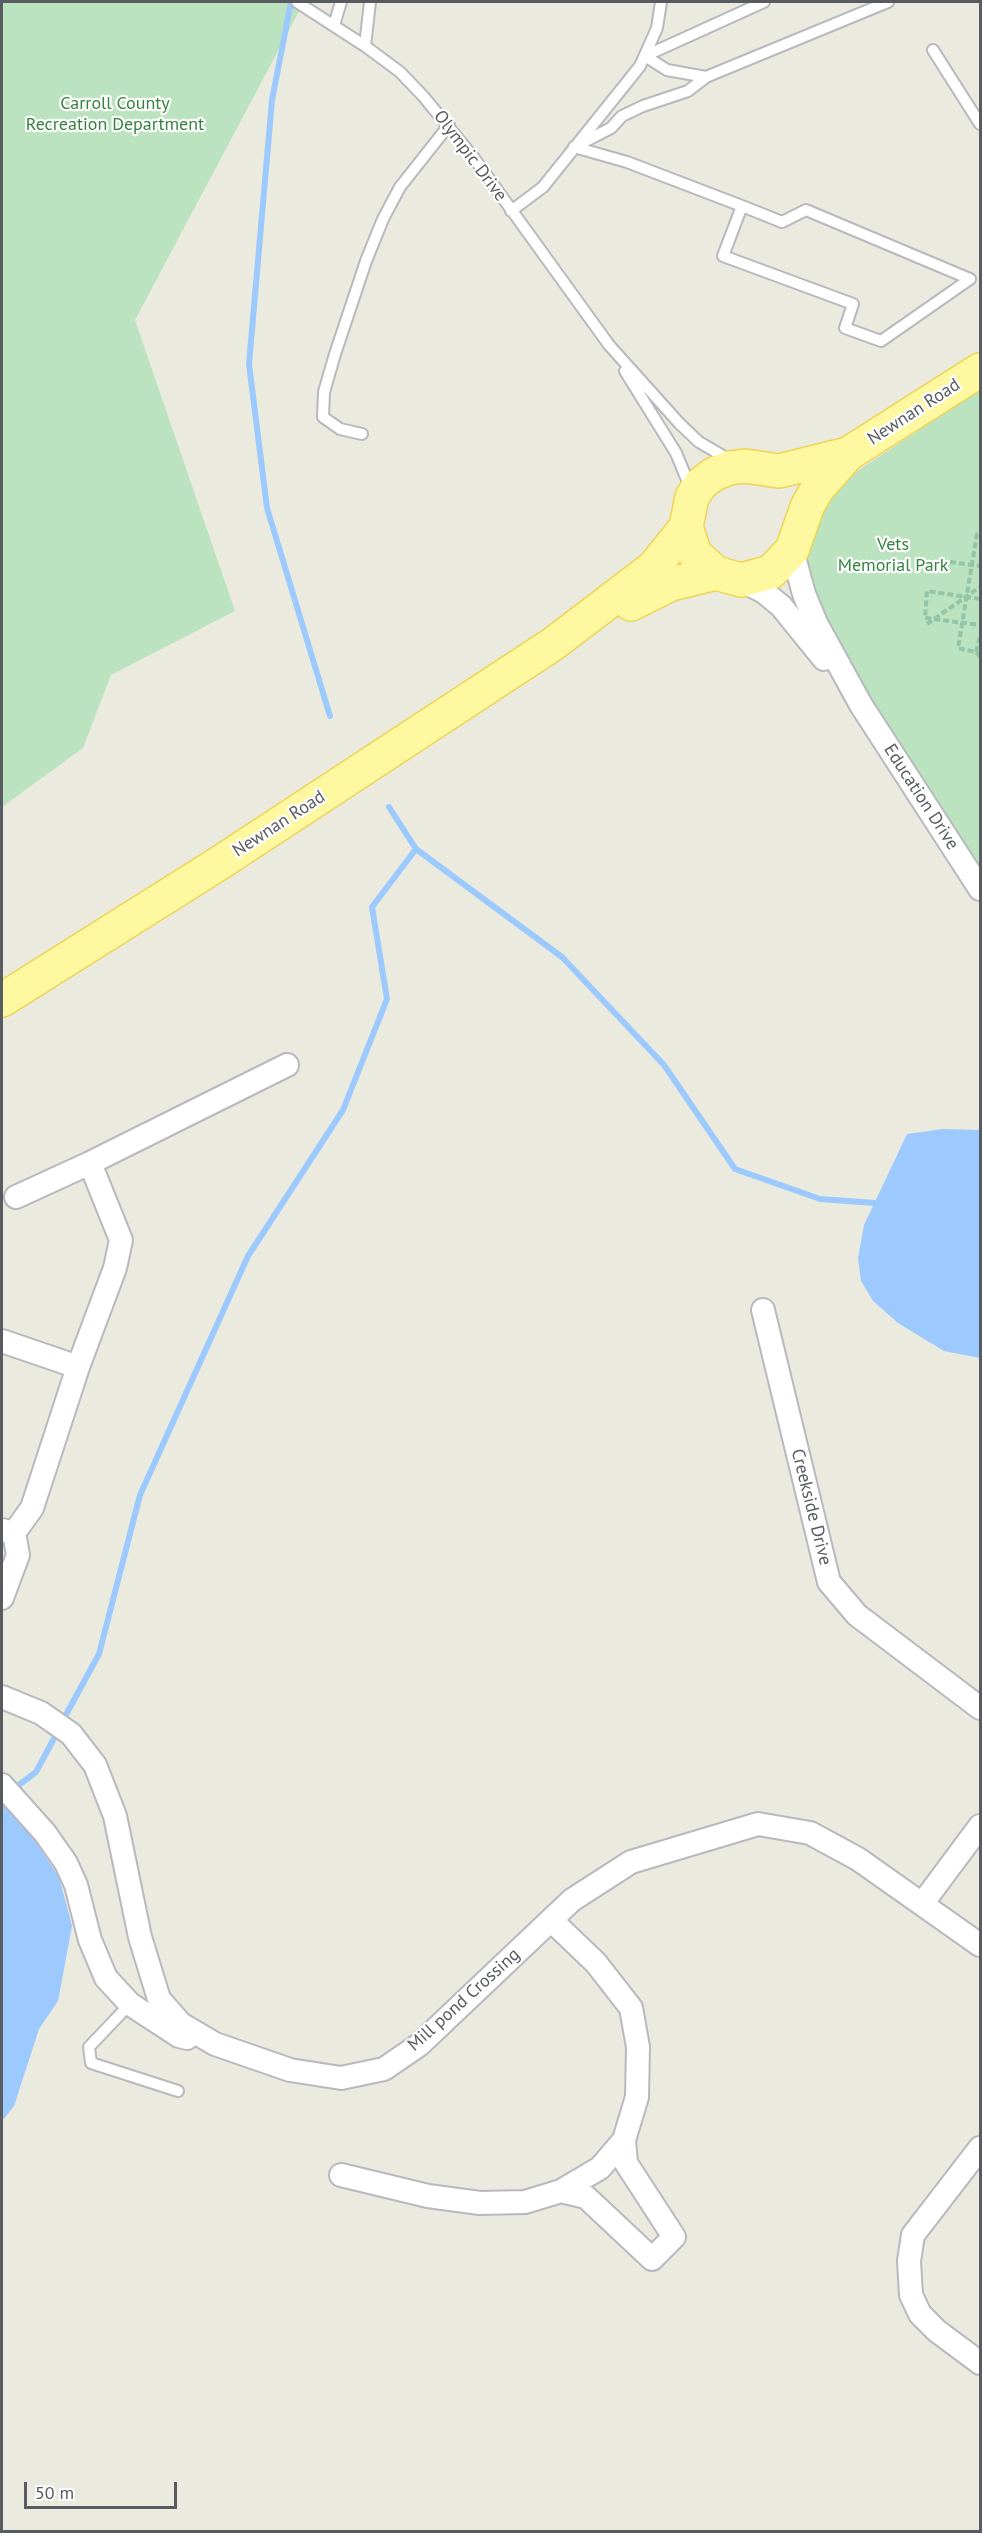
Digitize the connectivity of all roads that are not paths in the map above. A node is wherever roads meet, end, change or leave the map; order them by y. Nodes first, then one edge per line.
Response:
1 (297, 2) edge
2 (341, 2) edge
3 (370, 2) edge
4 (661, 2) edge
5 (764, 2) edge
6 (888, 2) edge
7 (334, 25) junction
8 (365, 46) junction
9 (933, 50) dead end
10 (645, 56) junction
11 (706, 77) junction
12 (981, 124) edge
13 (449, 125) junction
14 (574, 147) junction
15 (742, 206) junction
16 (511, 211) junction
17 (981, 273) edge
18 (970, 279) junction
19 (609, 345) junction
20 (981, 370) edge
21 (362, 434) dead end
22 (848, 454) junction
23 (755, 468) junction
24 (689, 512) junction
25 (796, 538) junction
26 (728, 576) junction
27 (554, 644) junction
28 (861, 705) junction
29 (981, 889) edge
30 (2, 1000) edge
31 (287, 1065) dead end
32 (90, 1163) junction
33 (16, 1197) dead end
34 (763, 1310) dead end
35 (2, 1341) edge
36 (78, 1367) junction
37 (8, 1531) edge
38 (2, 1598) edge
39 (2, 1697) edge
40 (981, 1708) edge
41 (2, 1785) edge
42 (981, 1826) edge
43 (922, 1904) junction
44 (551, 1920) junction
45 (981, 1945) edge
46 (130, 2004) junction
47 (214, 2044) junction
48 (178, 2091) dead end
49 (624, 2140) junction
50 (981, 2148) edge
51 (341, 2175) dead end
52 (561, 2191) junction
53 (981, 2363) edge

1 - 7 lane, Olympic Drive
2 - 7 lane
3 - 8 lane
4 - 10 lane
5 - 10 lane
6 - 11 lane
7 - 8 lane, Olympic Drive
8 - 13 lane, Olympic Drive
9 - 12 lane
10 - 11 lane
10 - 14 lane
11 - 14 lane
13 - 16 lane, Olympic Drive
13 - 21 lane
14 - 15 lane
14 - 16 lane
15 - 18 lane
15 - 18 lane
16 - 19 lane, Olympic Drive
17 - 18 lane
19 - 23 lane
19 - 24 lane
20 - 22 main road, Newnan Road
22 - 23 main road, Newnan Road
22 - 25 main road, Newnan Road
23 - 24 main road, Newnan Road
23 - 25 main road
24 - 26 main road
24 - 27 main road, Newnan Road
25 - 26 main road, Newnan Road
25 - 28 street, Education Drive
26 - 27 main road, Newnan Road
26 - 28 street, Education Drive
27 - 30 main road, Newnan Road
28 - 29 street, Education Drive
31 - 32 street
32 - 33 street
32 - 36 street
34 - 40 street, Creekside Drive
35 - 36 street
36 - 37 street
37 - 38 street
39 - 47 street, Mill pond Crossing
41 - 46 street
42 - 43 street
43 - 44 street, Mill pond Crossing
43 - 45 street, Mill pond Crossing
44 - 47 street, Mill pond Crossing
44 - 49 street
46 - 47 street
46 - 48 lane
49 - 52 street
49 - 52 street
50 - 53 street
51 - 52 street

